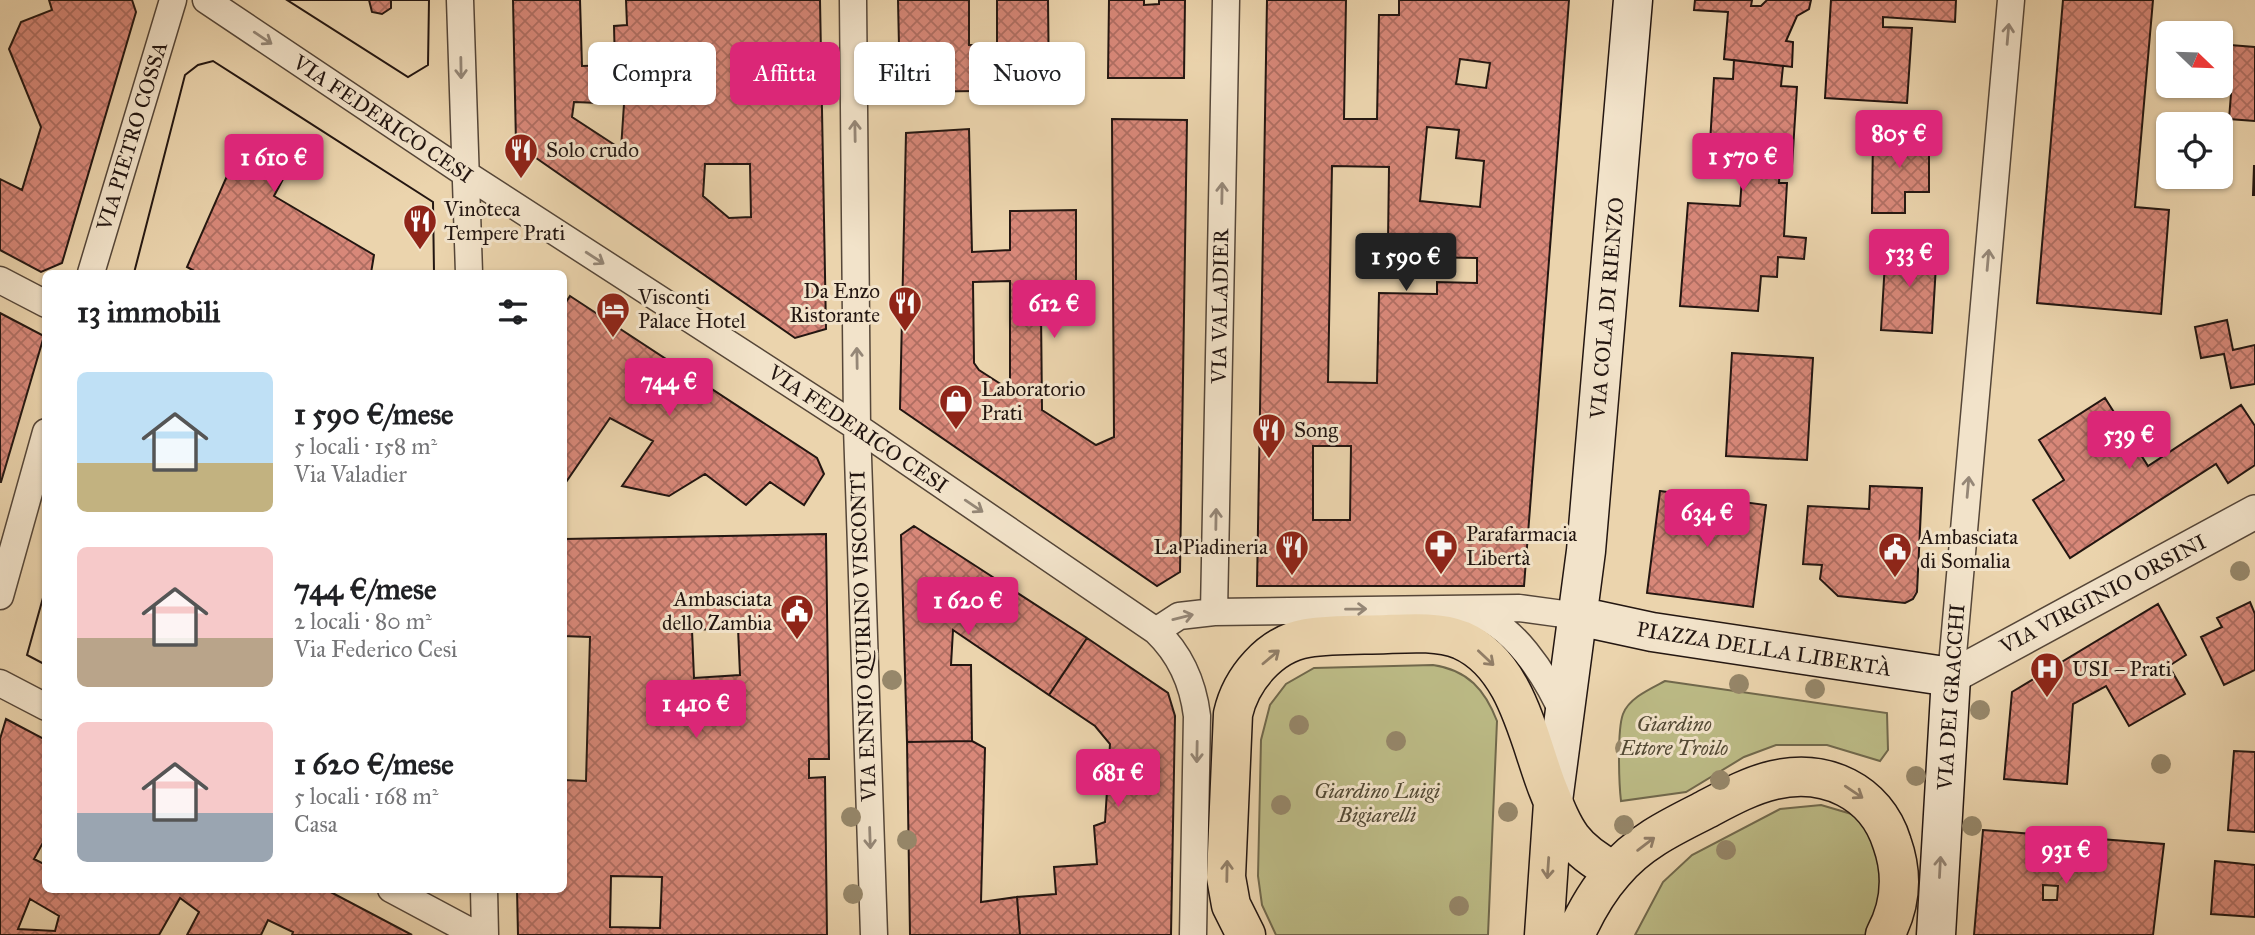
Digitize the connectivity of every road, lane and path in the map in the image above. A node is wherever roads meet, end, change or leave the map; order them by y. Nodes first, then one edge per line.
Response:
1 (173, 0) edge
2 (206, 0) edge
3 (460, 0) edge
4 (853, 0) edge
5 (1226, 0) edge
6 (1633, 0) edge
7 (2011, 0) edge
8 (468, 176) junction
9 (92, 270) edge
10 (469, 270) edge
11 (0, 281) edge
12 (42, 302) edge
13 (857, 427) junction
14 (42, 446) edge
15 (2255, 512) edge
16 (0, 596) edge
17 (1449, 608) junction
18 (1214, 612) junction
19 (1578, 616) junction
20 (1156, 631) junction
21 (1951, 677) junction
22 (0, 682) edge
23 (42, 705) edge
24 (1564, 716) junction
25 (1553, 801) junction
26 (1614, 871) junction
27 (398, 893) edge
28 (484, 893) edge
29 (477, 935) edge
30 (485, 935) edge
31 (874, 935) edge
32 (1193, 935) edge
33 (1245, 935) edge
34 (1544, 935) edge
35 (1575, 935) edge
36 (1885, 935) edge
37 (1936, 935) edge

1 - 9 street, VIA PIETRO COSSA
2 -> 8 street, VIA FEDERICO CESI
3 -> 8 street
13 -> 4 street, VIA ENNIO QUIRINO VISCONTI
18 -> 5 street, VIA VALADIER
6 - 19 main road, VIA COLA DI RIENZO
21 -> 7 street, VIA DEI GRACCHI
8 - 10 street
8 -> 13 street, VIA FEDERICO CESI
11 - 12 street
13 -> 20 street, VIA FEDERICO CESI
13 -> 31 street, VIA ENNIO QUIRINO VISCONTI
14 - 16 street
15 - 21 street, VIA VIRGINIO ORSINI
18 -> 17 street, PIAZZA DELLA LIBERTÀ
17 - 19 street, PIAZZA DELLA LIBERTÀ
17 - 24 street, PIAZZA DELLA LIBERTÀ
20 -> 18 street
19 - 21 main road, PIAZZA DELLA LIBERTÀ
19 - 24 main road
20 -> 32 street, VIA FEDERICO CESI
37 -> 21 main road, VIA DEI GRACCHI
22 - 23 street
24 - 25 main road
25 - 26 main road
33 -> 25 main road
25 -> 34 main road
26 - 35 main road
26 -> 36 main road
27 - 29 street
28 - 30 street

